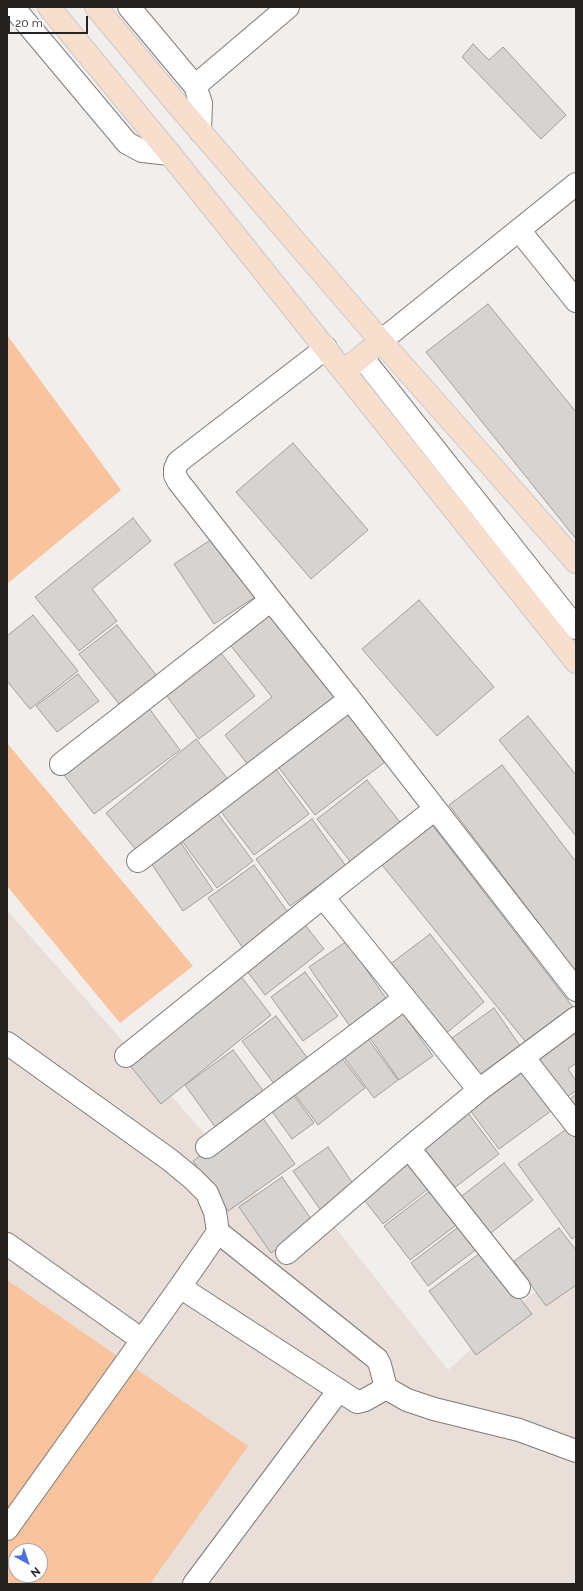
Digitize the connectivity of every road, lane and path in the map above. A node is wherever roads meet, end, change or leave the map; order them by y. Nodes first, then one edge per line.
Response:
1 (13, 7) edge
2 (49, 7) edge
3 (96, 7) edge
4 (129, 7) edge
5 (288, 7) edge
6 (195, 86) junction
7 (200, 131) junction
8 (170, 154) junction
9 (576, 184) edge
10 (519, 230) junction
11 (576, 301) edge
12 (381, 341) junction
13 (326, 348) junction
14 (362, 357) junction
15 (344, 371) junction
16 (576, 562) edge
17 (271, 600) junction
18 (576, 628) edge
19 (576, 662) edge
20 (350, 699) junction
21 (61, 764) dead end
22 (435, 809) junction
23 (138, 861) dead end
24 (323, 897) junction
25 (576, 990) edge
26 (405, 998) junction
27 (576, 1018) edge
28 (7, 1043) edge
29 (126, 1056) dead end
30 (524, 1058) junction
31 (479, 1090) junction
32 (576, 1124) edge
33 (207, 1147) dead end
34 (409, 1148) junction
35 (218, 1232) junction
36 (7, 1244) edge
37 (287, 1253) dead end
38 (180, 1287) junction
39 (519, 1287) dead end
40 (142, 1340) junction
41 (386, 1388) junction
42 (339, 1390) junction
43 (576, 1451) edge
44 (7, 1528) edge
45 (194, 1584) edge

1 - 8 street
2 - 8 main road
3 - 7 main road
4 - 6 street
5 - 6 street
6 - 7 street
7 - 12 main road
8 - 13 main road
9 - 10 street
10 - 11 street
10 - 12 street
12 - 14 main road
12 - 16 main road
13 - 15 main road
13 - 17 street
14 - 15 main road
14 - 18 street
15 - 19 main road
17 - 20 street
17 - 21 street
20 - 22 street
20 - 23 street
22 - 24 street
22 - 25 street
24 - 26 street
24 - 29 street
26 - 31 street
26 - 33 street
27 - 30 street
28 - 35 street
30 - 31 street
30 - 32 street
31 - 34 street
34 - 37 street
34 - 39 street
35 - 38 street
35 - 41 street
36 - 40 street
38 - 40 street
38 - 42 street
40 - 44 street
41 - 42 street
41 - 43 street
42 - 45 street

